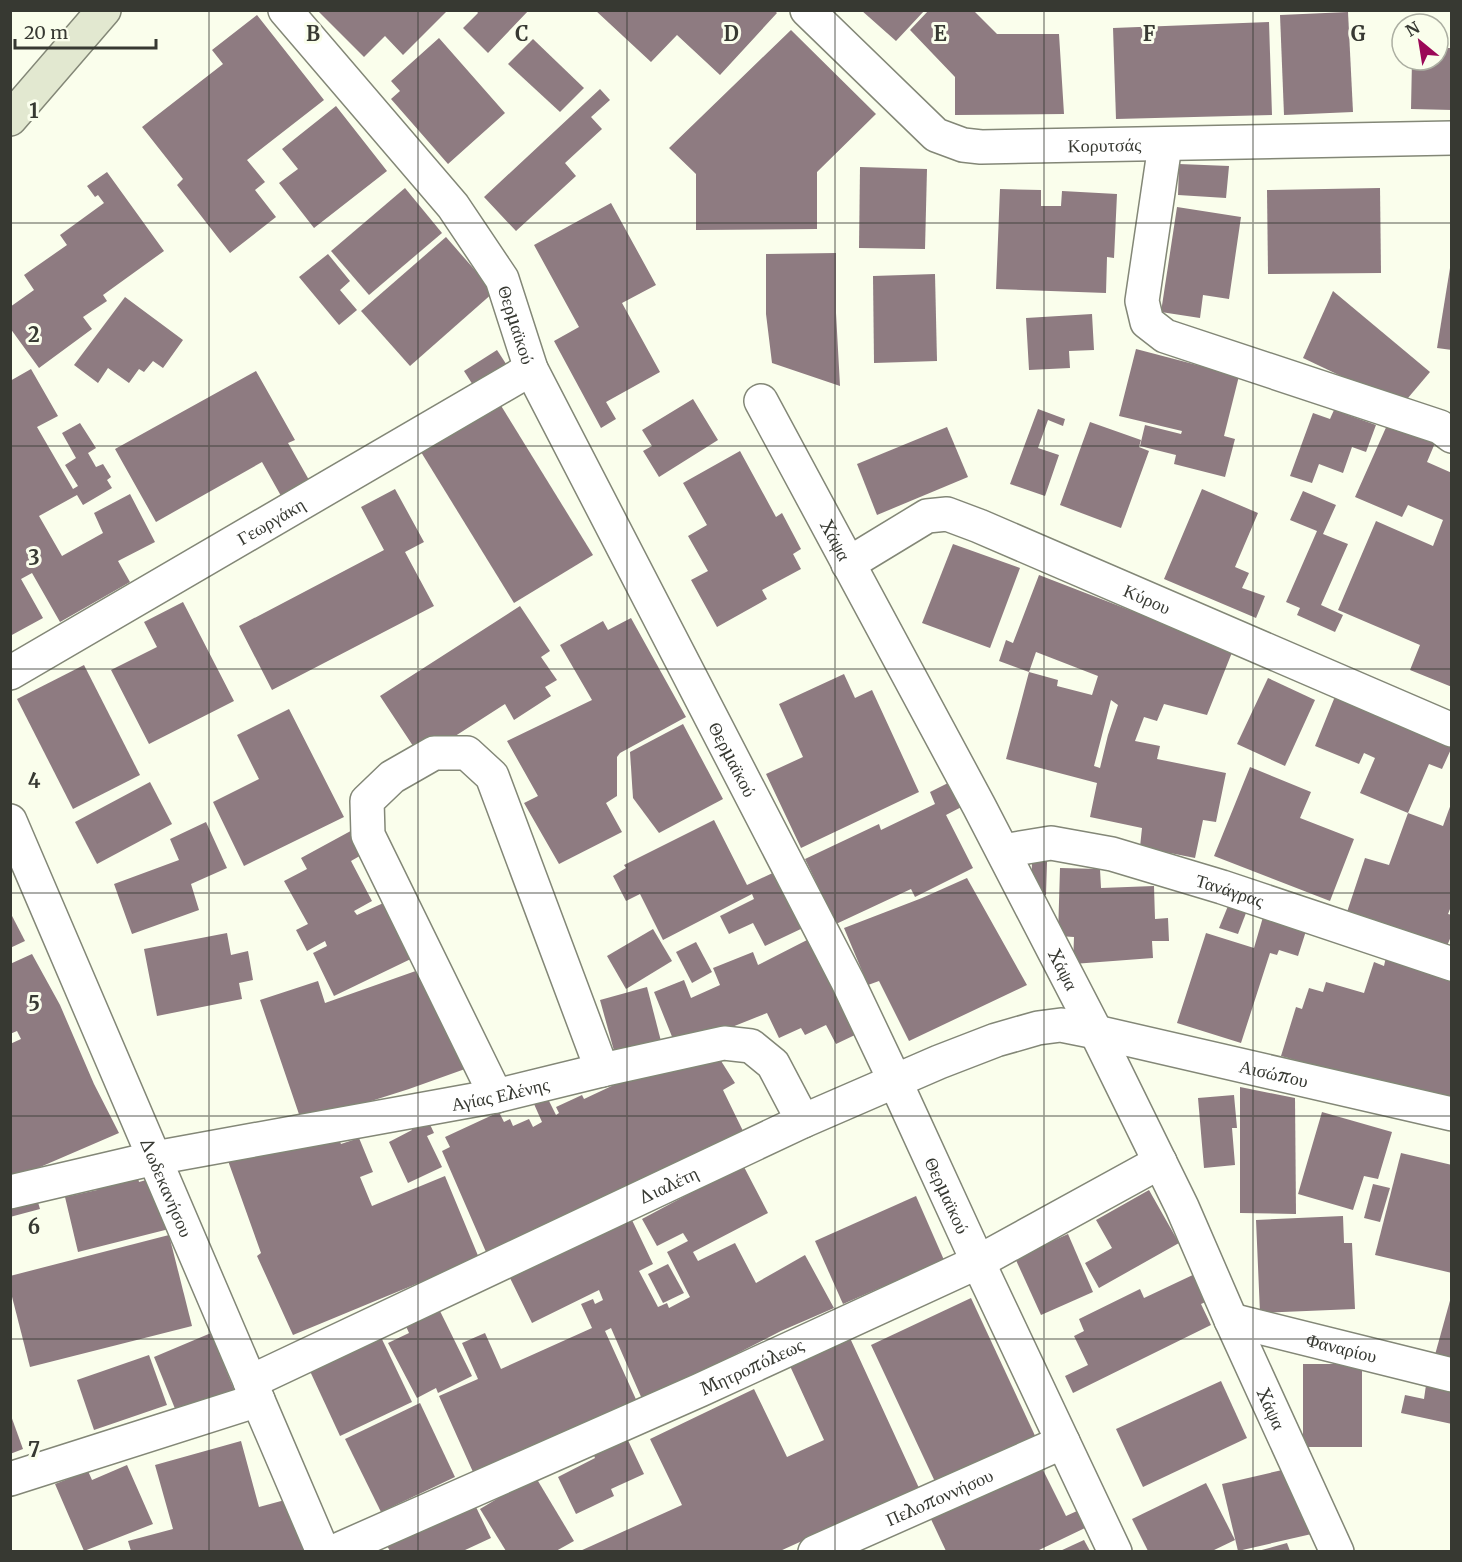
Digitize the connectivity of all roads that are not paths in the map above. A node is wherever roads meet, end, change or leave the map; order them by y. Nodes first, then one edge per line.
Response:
1 (104, 10) edge
2 (285, 10) edge
3 (807, 10) edge
4 (10, 119) edge
5 (1452, 138) edge
6 (1165, 145) junction
7 (531, 369) junction
8 (761, 401) dead end
9 (1452, 436) edge
10 (848, 564) junction
11 (10, 673) edge
12 (1452, 730) edge
13 (10, 821) edge
14 (1003, 851) junction
15 (1452, 964) edge
16 (1096, 1032) junction
17 (602, 1070) junction
18 (895, 1081) junction
19 (496, 1096) junction
20 (1452, 1114) edge
21 (803, 1121) junction
22 (155, 1158) junction
23 (1160, 1162) junction
24 (10, 1192) edge
25 (978, 1262) junction
26 (1231, 1320) junction
27 (1452, 1375) edge
28 (254, 1391) junction
29 (1063, 1443) junction
30 (10, 1479) edge
31 (868, 1540) edge
32 (323, 1551) edge
33 (333, 1551) edge
34 (815, 1551) edge
35 (1115, 1551) edge
36 (1337, 1551) edge

1 - 4 main road
2 - 7 street, Θερμαϊκού
3 - 6 street, Κορυτσάς
5 - 6 street, Κορυτσάς
6 - 9 street
7 - 11 street, Γεωργάκη
7 - 18 street, Θερμαϊκού
8 - 10 street, Χάψα
10 - 12 street, Κύρου
10 - 14 street, Χάψα
13 - 22 street, Δωδεκανήσου
14 - 15 street, Τανάγρας
14 - 16 street, Χάψα
16 - 18 street, Διαλέτη
16 - 20 street, Αισώπου
16 - 23 street, Χάψα
17 - 19 street, Αγίας Ελένης
17 - 19 street
17 - 21 street, Αγίας Ελένης
18 - 21 street, Διαλέτη
18 - 25 street, Θερμαϊκού
19 - 22 street, Αγίας Ελένης
21 - 28 street, Διαλέτη
22 - 24 street, Αγίας Ελένης
22 - 28 street, Δωδεκανήσου
23 - 25 street, Μητροπόλεως
23 - 26 street, Χάψα
25 - 29 street, Θερμαϊκού
25 - 33 street, Μητροπόλεως
26 - 27 street, Φαναρίου
26 - 36 street, Χάψα
28 - 30 street, Διαλέτη
28 - 32 street, Δωδεκανήσου
29 - 31 street, Πελοποννήσου
29 - 35 street, Θερμαϊκού
31 - 34 street, Πελοποννήσου

